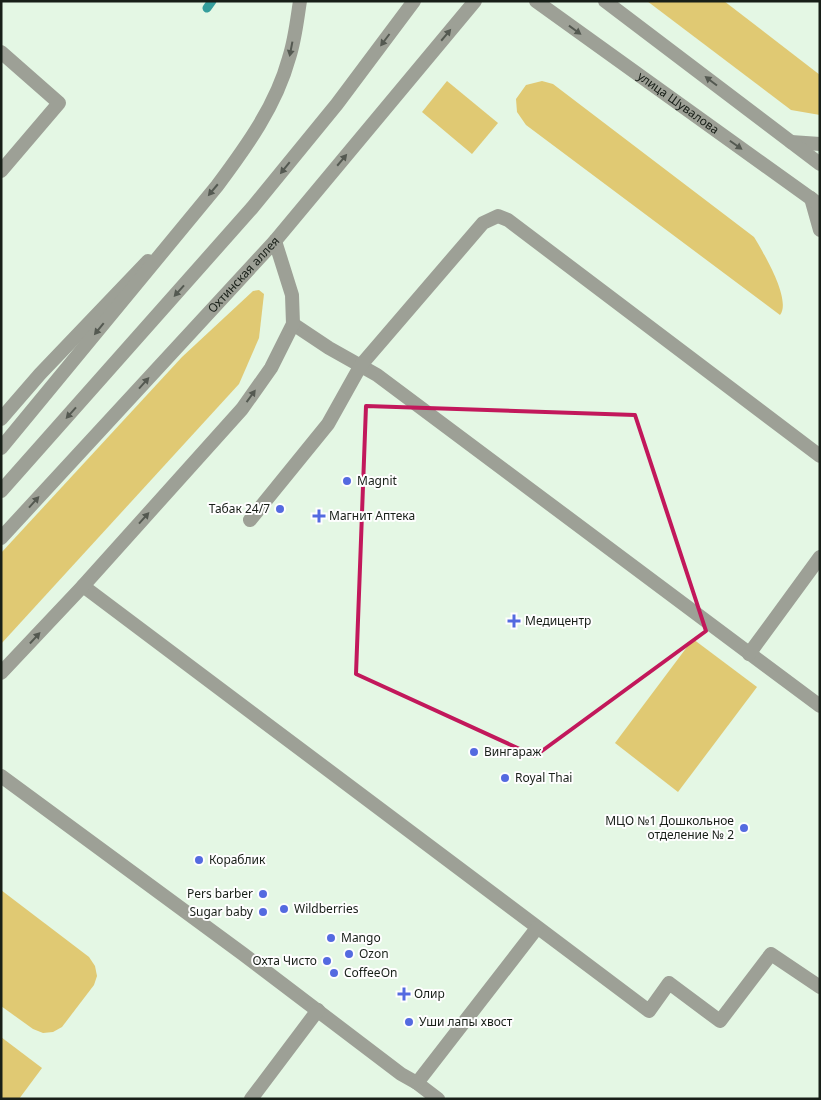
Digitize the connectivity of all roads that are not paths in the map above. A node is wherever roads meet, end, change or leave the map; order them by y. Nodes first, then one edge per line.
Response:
1 (300, 1) edge
2 (414, 1) edge
3 (474, 1) edge
4 (536, 1) edge
5 (605, 1) edge
6 (1, 52) edge
7 (791, 142) junction
8 (820, 144) edge
9 (820, 164) edge
10 (1, 171) edge
11 (815, 202) edge
12 (192, 216) junction
13 (820, 230) edge
14 (275, 241) junction
15 (293, 324) junction
16 (362, 365) junction
17 (1, 419) edge
18 (1, 448) edge
19 (820, 456) edge
20 (1, 491) edge
21 (250, 520) dead end
22 (1, 538) edge
23 (820, 557) edge
24 (83, 586) junction
25 (749, 654) junction
26 (1, 673) edge
27 (820, 706) edge
28 (1, 776) edge
29 (537, 928) junction
30 (820, 987) edge
31 (318, 1010) junction
32 (417, 1083) junction
33 (251, 1099) edge
34 (438, 1099) edge

1 -> 12 street
2 -> 20 street
14 -> 3 street, Охтинская аллея
4 -> 11 street, улица Шувалова
7 -> 5 street
6 - 10 street
7 - 8 street
7 - 9 street
11 - 13 street
12 - 17 street
12 -> 18 street
14 - 15 street
22 -> 14 street, Охтинская аллея
15 - 16 street
24 -> 15 street
16 - 19 street
16 - 21 street
16 - 25 street
23 - 25 street
26 -> 24 street
24 - 29 street
25 - 27 street
28 - 31 street
29 - 30 street
29 - 32 street
31 - 32 street
31 - 33 street
32 - 34 street

